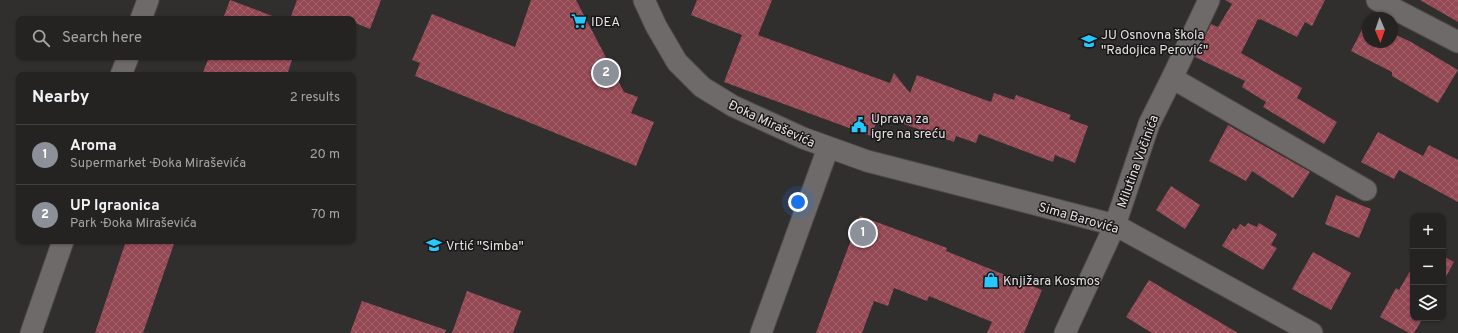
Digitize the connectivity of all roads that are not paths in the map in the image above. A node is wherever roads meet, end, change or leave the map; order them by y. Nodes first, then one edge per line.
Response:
1 (148, 0) edge
2 (644, 0) edge
3 (1208, 0) edge
4 (1377, 0) edge
5 (142, 16) edge
6 (1458, 42) edge
7 (127, 60) edge
8 (122, 72) edge
9 (1172, 78) junction
10 (828, 148) junction
11 (1366, 190) dead end
12 (1115, 225) junction
13 (62, 244) edge
14 (30, 333) edge
15 (761, 333) edge
16 (1065, 333) edge
17 (1312, 333) edge

1 - 5 street
2 - 10 street, Đoka Miraševića
3 - 9 street, Milutina Vučinića
4 - 6 street
7 - 8 street
9 - 11 street
9 - 12 street, Milutina Vučinića
10 - 12 street, Sima Barovića
10 - 15 street, Đoka Miraševića
12 - 16 street, Milutina Vučinića
12 - 17 street, Sima Barovića
13 - 14 street

